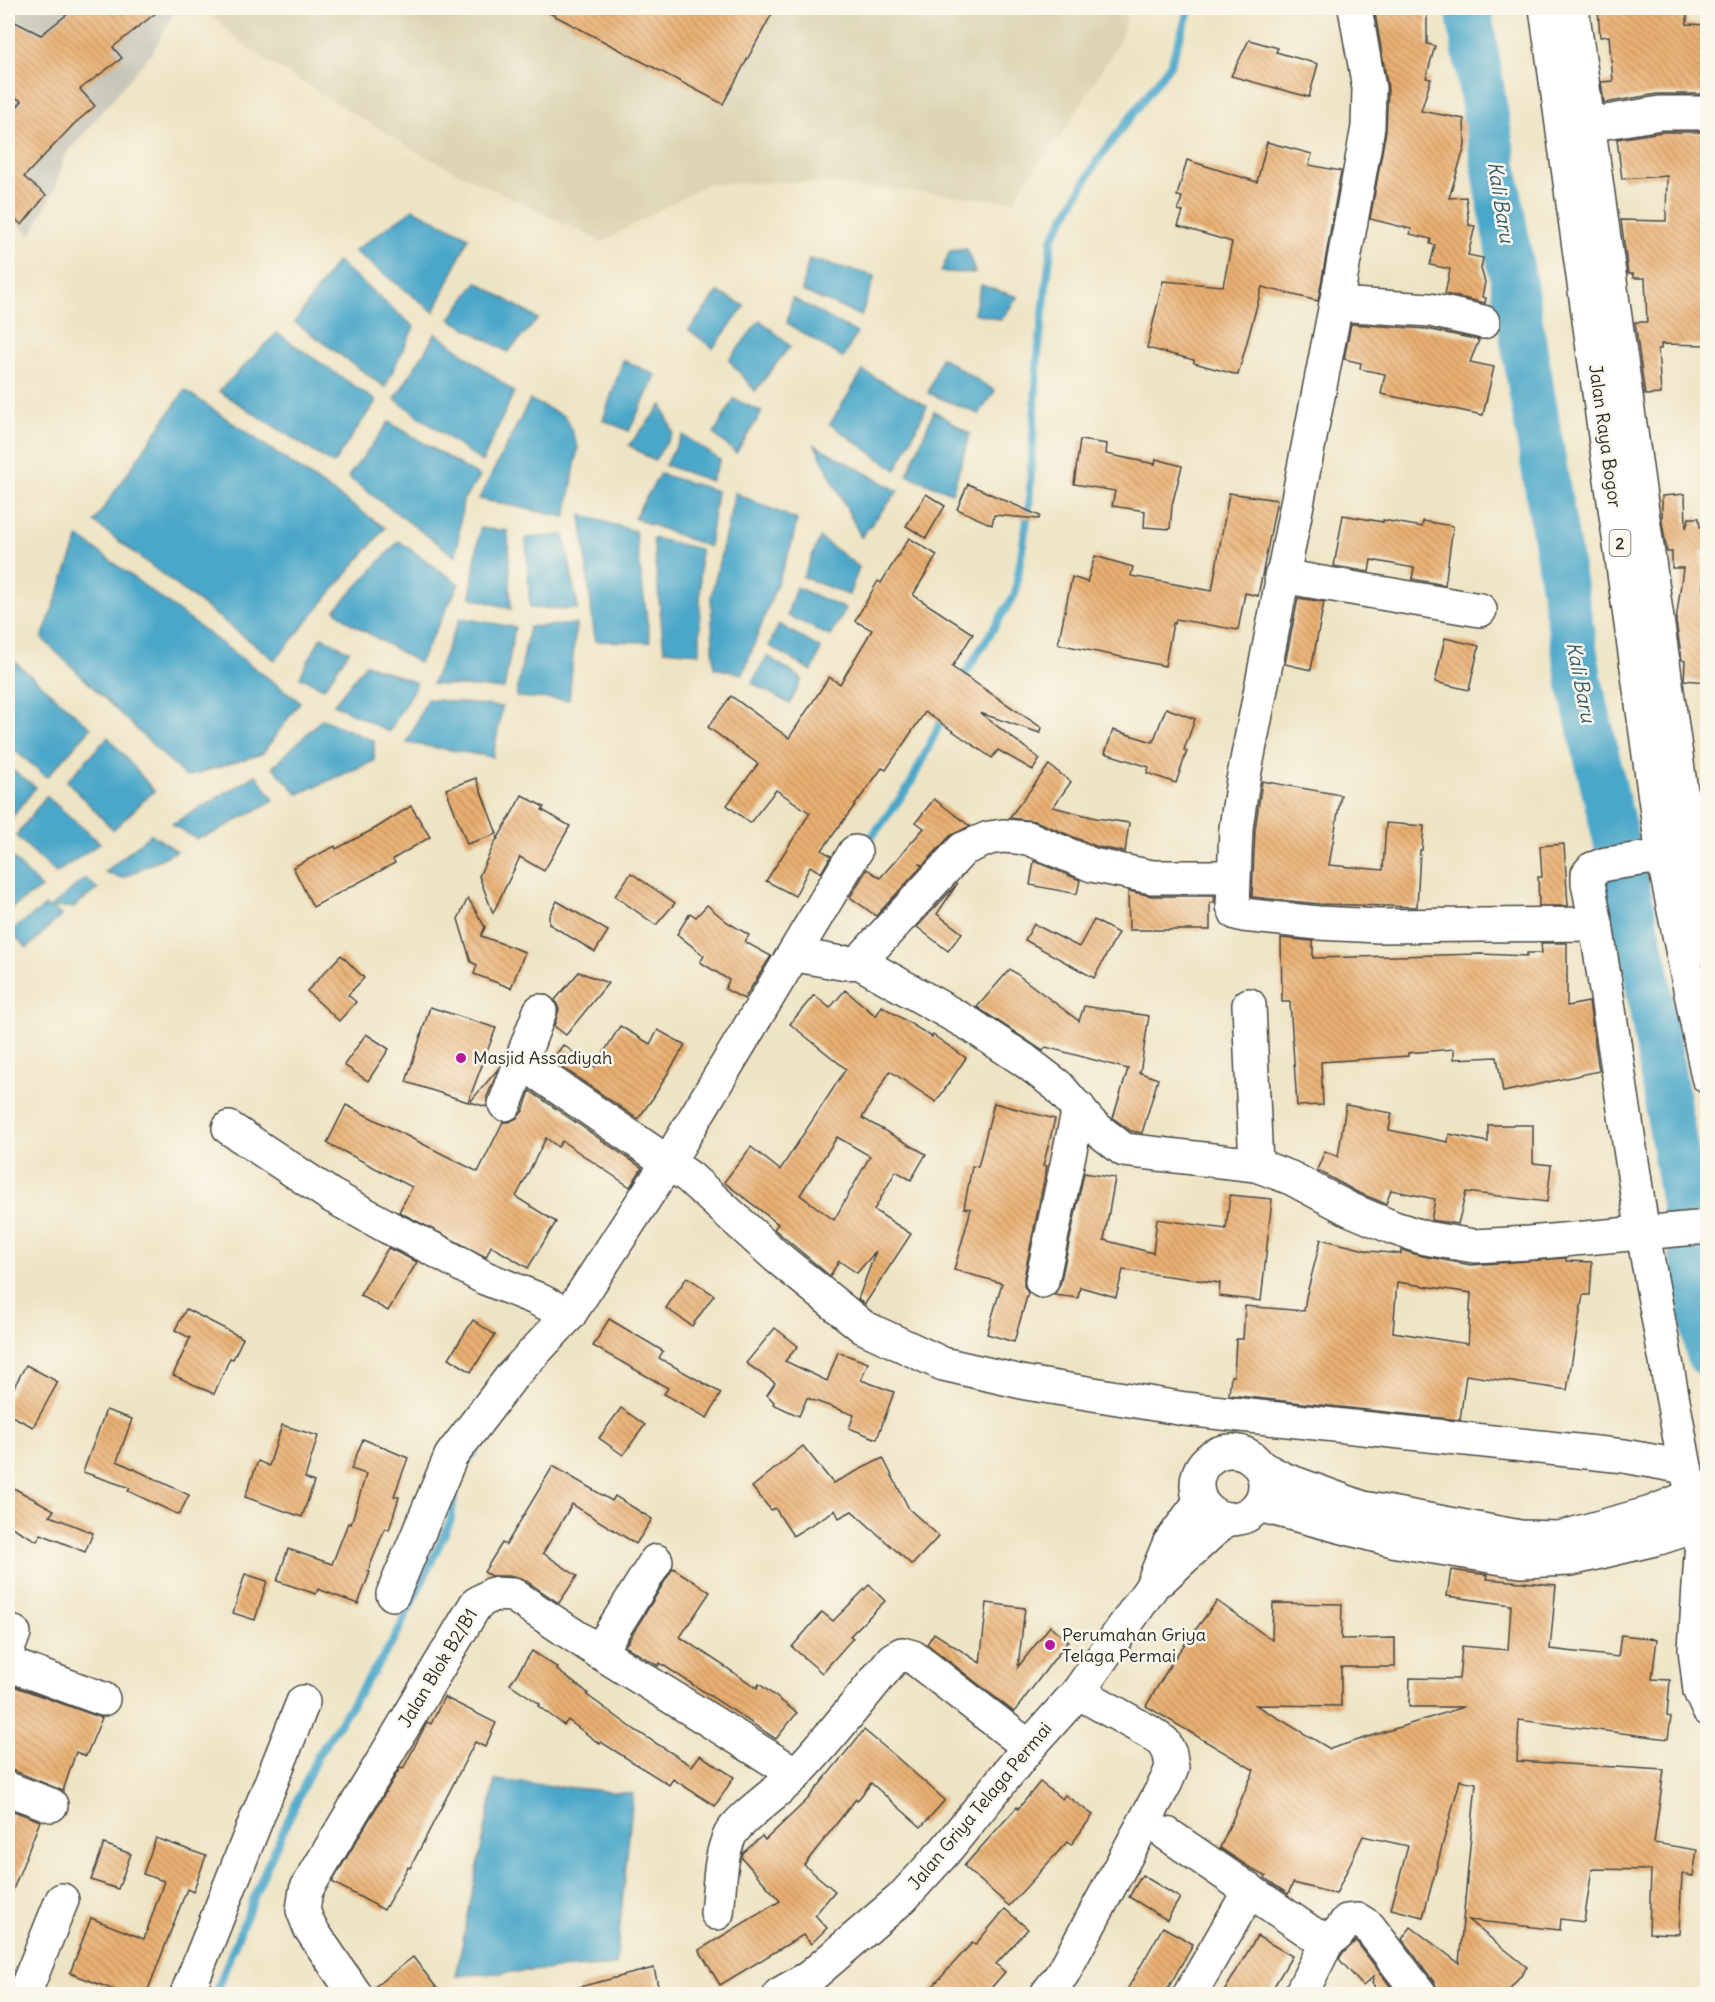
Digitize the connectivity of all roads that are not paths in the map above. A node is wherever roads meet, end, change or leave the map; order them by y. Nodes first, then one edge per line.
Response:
1 (1355, 8) edge
2 (1546, 8) edge
3 (1572, 8) edge
4 (1707, 113) edge
5 (1588, 125) junction
6 (1336, 304) junction
7 (1483, 322) dead end
8 (1281, 576) junction
9 (1480, 610) dead end
10 (855, 852) dead end
11 (1652, 858) junction
12 (1233, 877) junction
13 (1596, 924) junction
14 (1707, 948) edge
15 (798, 956) junction
16 (850, 963) junction
17 (1249, 1005) dead end
18 (540, 1011) dead end
19 (520, 1061) junction
20 (1707, 1077) edge
21 (505, 1104) dead end
22 (1079, 1108) junction
23 (229, 1128) dead end
24 (1124, 1150) junction
25 (1068, 1158) junction
26 (1256, 1165) junction
27 (677, 1168) junction
28 (1707, 1227) edge
29 (1651, 1234) junction
30 (1042, 1281) dead end
31 (569, 1315) junction
32 (1260, 1467) junction
33 (1701, 1497) edge
34 (1259, 1505) junction
35 (1213, 1511) junction
36 (1655, 1526) junction
37 (656, 1560) dead end
38 (393, 1594) dead end
39 (10, 1649) edge
40 (599, 1652) junction
41 (1078, 1692) junction
42 (103, 1699) dead end
43 (303, 1702) dead end
44 (1707, 1709) edge
45 (1029, 1747) junction
46 (796, 1774) junction
47 (8, 1789) edge
48 (51, 1805) dead end
49 (1167, 1834) dead end
50 (1250, 1890) junction
51 (62, 1900) dead end
52 (717, 1912) dead end
53 (1328, 1940) junction
54 (24, 1995) edge
55 (187, 1995) edge
56 (355, 1995) edge
57 (780, 1995) edge
58 (1047, 1995) edge
59 (1190, 1995) edge
60 (1301, 1995) edge
61 (1420, 1995) edge

1 - 6 main road
2 - 11 main road, Jalan Raya Bogor / 2
3 - 5 main road, Jalan Raya Bogor / 2
4 - 5 main road
5 - 14 main road, Jalan Raya Bogor / 2
6 - 7 main road
6 - 8 main road
8 - 9 main road
8 - 12 main road
10 - 15 main road
11 - 13 main road
11 - 20 main road, Jalan Raya Bogor / 2
12 - 13 main road
12 - 16 main road
13 - 29 main road
15 - 16 main road
15 - 27 main road
16 - 22 main road
17 - 26 main road
18 - 19 main road
19 - 21 main road
19 - 27 main road
22 - 24 main road
22 - 25 main road
23 - 31 main road
24 - 25 main road
24 - 26 main road
25 - 30 main road
26 - 29 main road
27 - 31 main road
27 - 33 main road
28 - 29 main road
29 - 33 main road
31 - 38 main road
32 - 34 main road
32 - 35 main road
32 - 36 main road
33 - 36 main road
33 - 44 main road
34 - 35 main road
34 - 36 main road
35 - 41 main road, Jalan Griya Telaga Permai
37 - 40 main road
39 - 42 main road
40 - 46 main road, Jalan Blok B2/B1
40 - 56 main road, Jalan Blok B2/B1
41 - 45 main road, Jalan Griya Telaga Permai
41 - 58 main road
43 - 55 main road
45 - 46 main road
45 - 57 main road, Jalan Griya Telaga Permai
46 - 52 main road
47 - 48 main road
49 - 50 main road
50 - 53 main road
50 - 59 main road
51 - 54 main road
53 - 60 main road
53 - 61 main road

